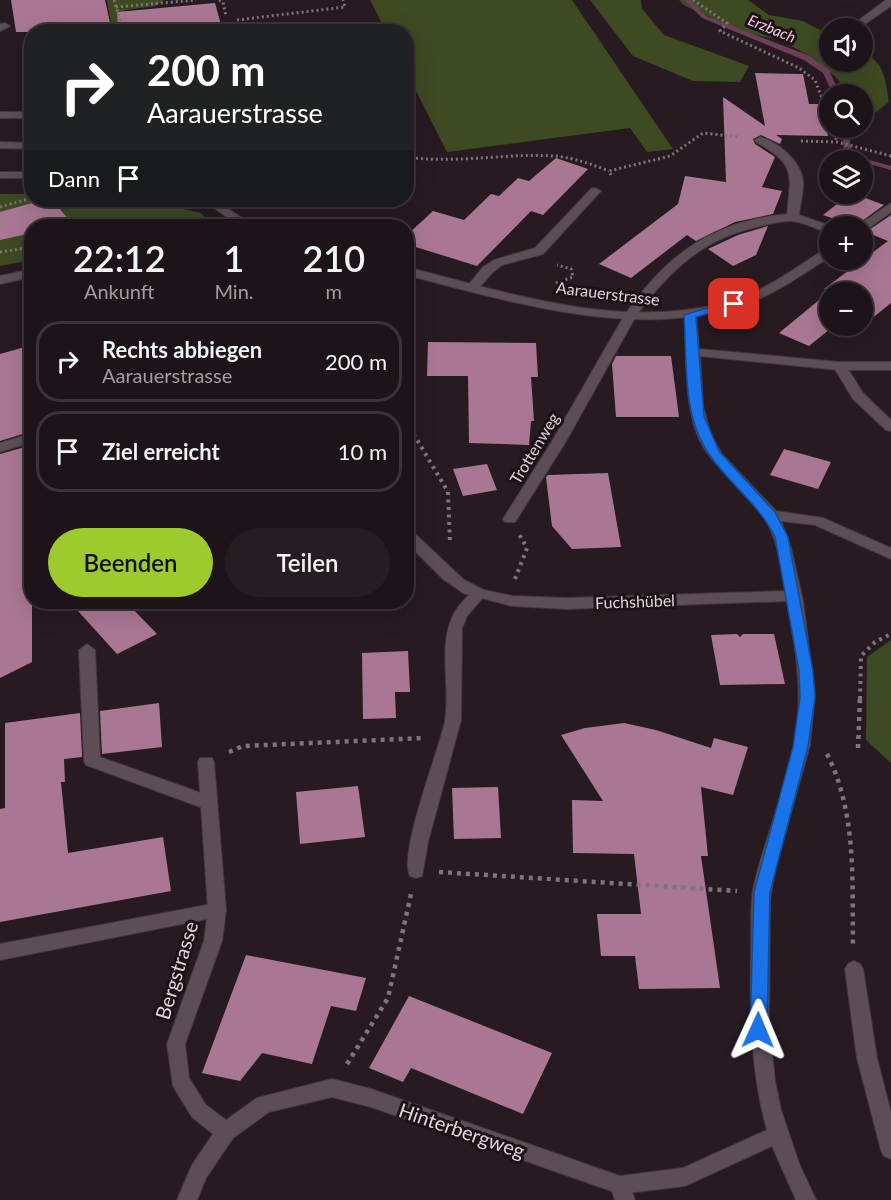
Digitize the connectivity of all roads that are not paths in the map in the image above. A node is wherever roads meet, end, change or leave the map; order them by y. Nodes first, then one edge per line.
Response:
1 (891, 1) edge
2 (868, 18) edge
3 (0, 115) edge
4 (24, 115) edge
5 (760, 140) road end
6 (0, 145) edge
7 (24, 146) edge
8 (0, 175) edge
9 (24, 175) edge
10 (595, 191) road end
11 (891, 206) edge
12 (220, 207) edge
13 (793, 217) junction
14 (236, 219) edge
15 (873, 220) edge
16 (819, 226) edge
17 (819, 257) edge
18 (414, 273) edge
19 (24, 275) edge
20 (0, 280) edge
21 (473, 287) junction
22 (690, 315) junction
23 (630, 316) junction
24 (694, 352) junction
25 (839, 366) junction
26 (891, 366) edge
27 (891, 427) edge
28 (24, 440) edge
29 (0, 448) edge
30 (771, 515) junction
31 (510, 519) road end
32 (414, 541) edge
33 (891, 554) edge
34 (479, 594) junction
35 (793, 596) junction
36 (87, 650) dead end
37 (206, 762) road end
38 (208, 802) junction
39 (416, 871) road end
40 (217, 910) junction
41 (0, 952) edge
42 (854, 969) road end
43 (226, 1132) junction
44 (776, 1135) junction
45 (891, 1150) edge
46 (622, 1192) edge
47 (188, 1200) edge
48 (806, 1200) edge

1 - 2 street
3 - 4 street
5 - 13 street
6 - 7 street
8 - 9 street
10 - 21 street
11 - 15 street
12 - 14 street
13 - 16 street
13 - 23 street, Trottenweg
17 - 22 street, Aarauerstrasse
18 - 21 street, Aarauerstrasse
19 - 20 street
21 - 23 street, Aarauerstrasse
22 - 23 street, Aarauerstrasse
22 - 24 street
23 - 31 street, Trottenweg
24 - 25 street
24 - 30 street
25 - 26 street
25 - 27 street
28 - 29 street
30 - 33 street
30 - 35 street
32 - 34 street, Fuchshübel
34 - 35 street, Fuchshübel
34 - 39 street
35 - 44 street
36 - 38 street
37 - 38 street, Bergstrasse
38 - 40 street, Bergstrasse
40 - 41 street
40 - 43 street, Bergstrasse
42 - 45 street
43 - 46 street, Hinterbergweg
43 - 47 street, Hinterbergweg
44 - 46 street, Hinterbergweg
44 - 48 street

